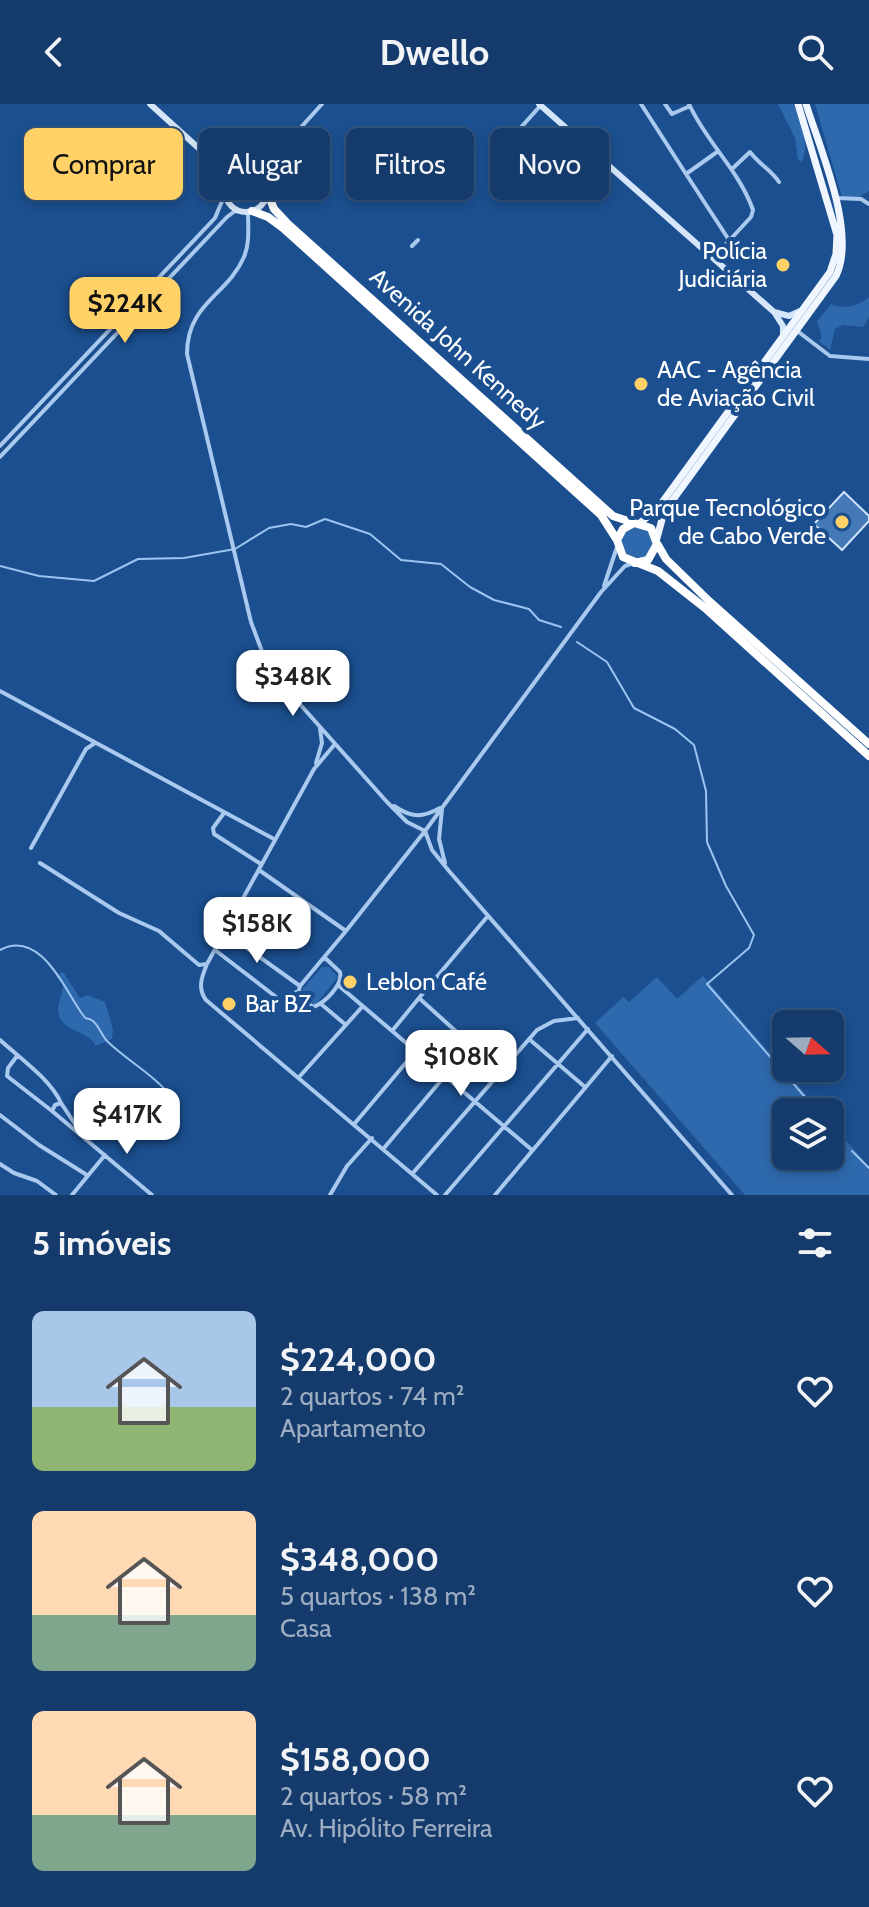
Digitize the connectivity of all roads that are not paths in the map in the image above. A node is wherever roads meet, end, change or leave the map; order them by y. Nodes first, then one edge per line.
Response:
1 (150, 104) edge
2 (322, 104) edge
3 (641, 104) edge
4 (665, 104) edge
5 (798, 104) edge
6 (806, 104) edge
7 (540, 105) edge
8 (690, 105) edge
9 (300, 128) edge
10 (520, 128) edge
11 (199, 149) edge
12 (718, 151) junction
13 (732, 169) junction
14 (686, 174) junction
15 (779, 182) dead end
16 (835, 198) junction
17 (223, 200) edge
18 (229, 200) edge
19 (264, 200) edge
20 (271, 200) edge
21 (869, 204) edge
22 (247, 212) junction
23 (418, 240) dead end
24 (729, 240) junction
25 (412, 246) dead end
26 (714, 257) junction
27 (802, 310) junction
28 (774, 312) junction
29 (796, 330) junction
30 (781, 339) junction
31 (869, 359) edge
32 (0, 446) edge
33 (0, 457) edge
34 (637, 523) junction
35 (657, 541) junction
36 (617, 544) junction
37 (635, 563) junction
38 (601, 592) junction
39 (0, 691) edge
40 (317, 724) junction
41 (95, 743) junction
42 (335, 744) junction
43 (869, 744) edge
44 (869, 756) edge
45 (314, 769) junction
46 (387, 802) junction
47 (442, 806) junction
48 (224, 813) junction
49 (425, 831) junction
50 (274, 839) junction
51 (31, 848) dead end
52 (40, 863) dead end
53 (260, 867) junction
54 (449, 871) junction
55 (488, 917) junction
56 (346, 931) junction
57 (226, 933) junction
58 (215, 950) junction
59 (324, 957) junction
60 (207, 964) junction
61 (338, 985) junction
62 (300, 986) junction
63 (296, 992) junction
64 (419, 998) junction
65 (321, 1004) junction
66 (362, 1007) junction
67 (578, 1018) junction
68 (346, 1025) junction
69 (588, 1029) junction
70 (392, 1032) junction
71 (529, 1039) junction
72 (0, 1040) edge
73 (415, 1052) junction
74 (17, 1056) junction
75 (612, 1056) junction
76 (558, 1063) junction
77 (501, 1072) junction
78 (299, 1077) junction
79 (444, 1077) junction
80 (585, 1087) junction
81 (61, 1103) junction
82 (474, 1103) junction
83 (52, 1111) junction
84 (0, 1115) edge
85 (355, 1123) junction
86 (503, 1126) junction
87 (372, 1138) junction
88 (85, 1139) junction
89 (384, 1148) junction
90 (532, 1150) junction
91 (105, 1155) junction
92 (0, 1164) edge
93 (412, 1174) junction
94 (87, 1175) junction
95 (331, 1193) edge
96 (56, 1195) edge
97 (72, 1195) edge
98 (152, 1195) edge
99 (437, 1195) edge
100 (445, 1195) edge
101 (495, 1195) edge
102 (732, 1195) edge

1 - 11 main road
2 - 9 street
3 - 14 street
4 - 8 street
5 - 27 main road
6 - 16 main road
7 - 10 street
7 - 26 main road
8 - 12 street
12 - 13 street
12 - 14 street
13 - 15 street
13 - 24 street
14 - 24 street
16 - 21 street
16 - 29 main road
17 - 32 street
18 - 22 main road
19 - 22 main road
20 - 34 highway, Avenida John Kennedy
22 - 33 street
22 - 36 highway, Avenida John Kennedy
22 - 40 street
23 - 25 street
24 - 26 street
26 - 28 main road
27 - 28 main road
27 - 30 main road
28 - 30 main road
29 - 31 street
29 - 35 main road
30 - 34 main road
34 - 35 highway
34 - 36 highway
35 - 37 highway
35 - 43 highway
36 - 37 highway
36 - 38 street
37 - 38 street
37 - 44 highway
38 - 47 street
39 - 41 street
40 - 42 street
40 - 45 street
41 - 48 street
41 - 51 street
42 - 45 street
42 - 46 street
45 - 50 street
46 - 47 street
46 - 49 street
47 - 49 street
47 - 54 street
48 - 50 street
48 - 53 street
49 - 54 street
49 - 56 street
50 - 53 street
52 - 60 street
53 - 56 street
53 - 57 street
54 - 55 street
55 - 64 street
55 - 67 street
56 - 59 street
57 - 58 street
57 - 62 street
58 - 60 street
58 - 63 street
59 - 61 street
59 - 62 street
60 - 78 street
61 - 65 street
61 - 66 street
62 - 63 street
63 - 65 street
64 - 70 street
64 - 77 street
65 - 68 street
66 - 68 street
66 - 70 street
67 - 69 street
67 - 71 street
68 - 78 street
69 - 75 street
69 - 76 street
70 - 73 street
71 - 76 street
71 - 77 street
72 - 74 street
73 - 79 street
73 - 85 street
74 - 81 street
74 - 83 street
75 - 80 street
75 - 102 street
76 - 80 street
76 - 86 street
77 - 82 street
78 - 85 street
79 - 82 street
79 - 89 street
80 - 90 street
81 - 83 street
81 - 88 street
82 - 86 street
82 - 93 street
83 - 88 street
84 - 94 street
85 - 87 street
86 - 90 street
86 - 100 street
87 - 89 street
87 - 95 street
88 - 91 street
89 - 93 street
90 - 101 street
91 - 94 street
91 - 98 street
92 - 96 street
93 - 99 street
94 - 97 street

